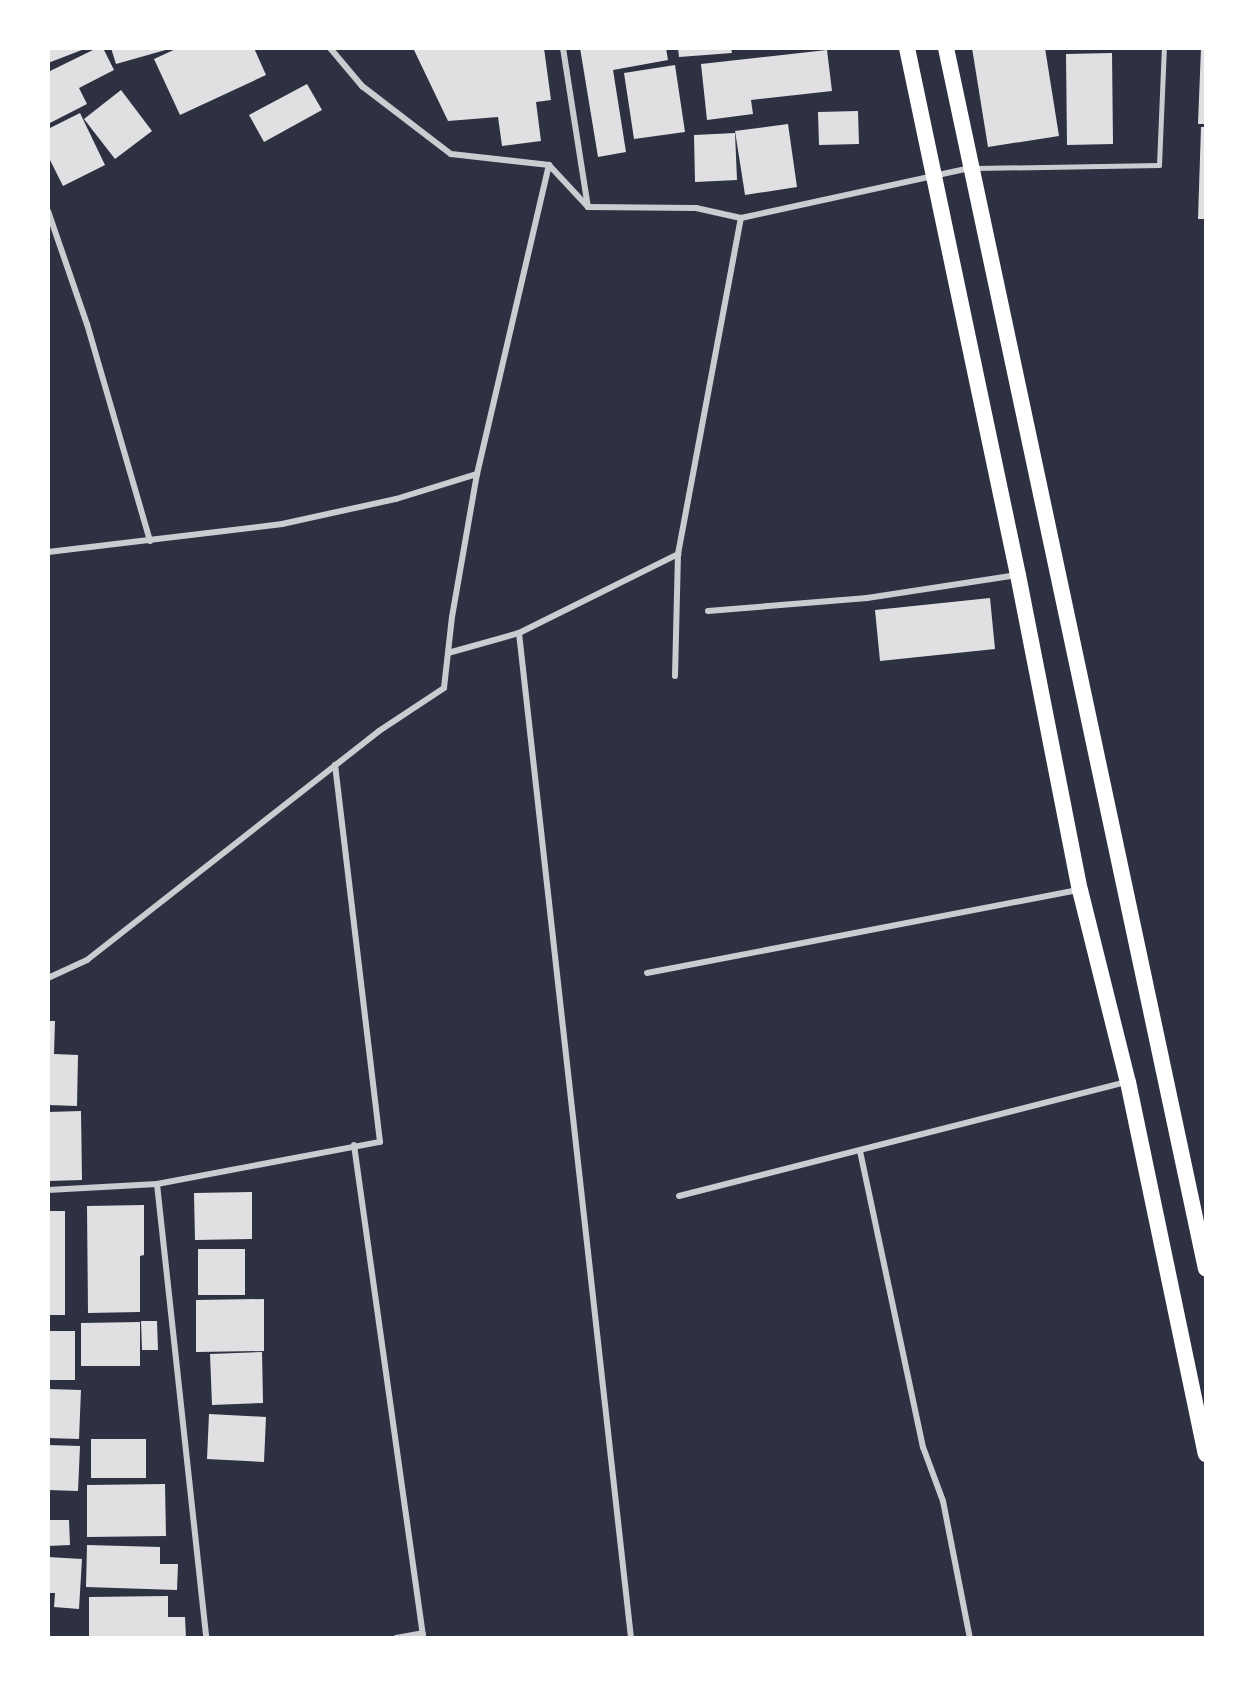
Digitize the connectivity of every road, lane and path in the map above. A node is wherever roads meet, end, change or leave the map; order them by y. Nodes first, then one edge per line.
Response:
1 (330, 48) edge
2 (563, 48) edge
3 (907, 48) edge
4 (946, 48) edge
5 (1164, 48) edge
6 (549, 165) junction
7 (971, 168) junction
8 (933, 176) junction
9 (588, 207) junction
10 (48, 211) edge
11 (741, 218) junction
12 (477, 474) junction
13 (150, 541) junction
14 (48, 552) edge
15 (678, 554) junction
16 (1018, 575) junction
17 (708, 611) dead end
18 (519, 633) junction
19 (448, 653) junction
20 (675, 676) dead end
21 (335, 765) junction
22 (1080, 890) junction
23 (646, 973) dead end
24 (48, 978) edge
25 (1128, 1082) junction
26 (354, 1145) junction
27 (860, 1151) junction
28 (157, 1184) junction
29 (48, 1190) edge
30 (679, 1196) dead end
31 (1206, 1269) edge
32 (1206, 1454) edge
33 (423, 1635) edge
34 (206, 1638) edge
35 (396, 1638) edge
36 (631, 1638) edge
37 (970, 1638) edge

1 - 6 street
2 - 9 street
3 - 8 highway
4 - 7 highway
5 - 7 lane
6 - 9 street
6 - 12 street
7 - 8 street
7 - 31 highway
8 - 11 street
8 - 16 highway
9 - 11 street
10 - 13 street
11 - 15 street
12 - 13 street
12 - 19 street
13 - 14 street
15 - 18 street
15 - 20 street
16 - 17 street
16 - 22 highway
18 - 19 street
18 - 36 street
19 - 21 street
21 - 24 street
21 - 26 street
22 - 23 street
22 - 25 highway
25 - 27 street
25 - 32 highway
26 - 28 street
26 - 33 street
27 - 30 street
27 - 37 street
28 - 29 street
28 - 34 street
33 - 35 street

